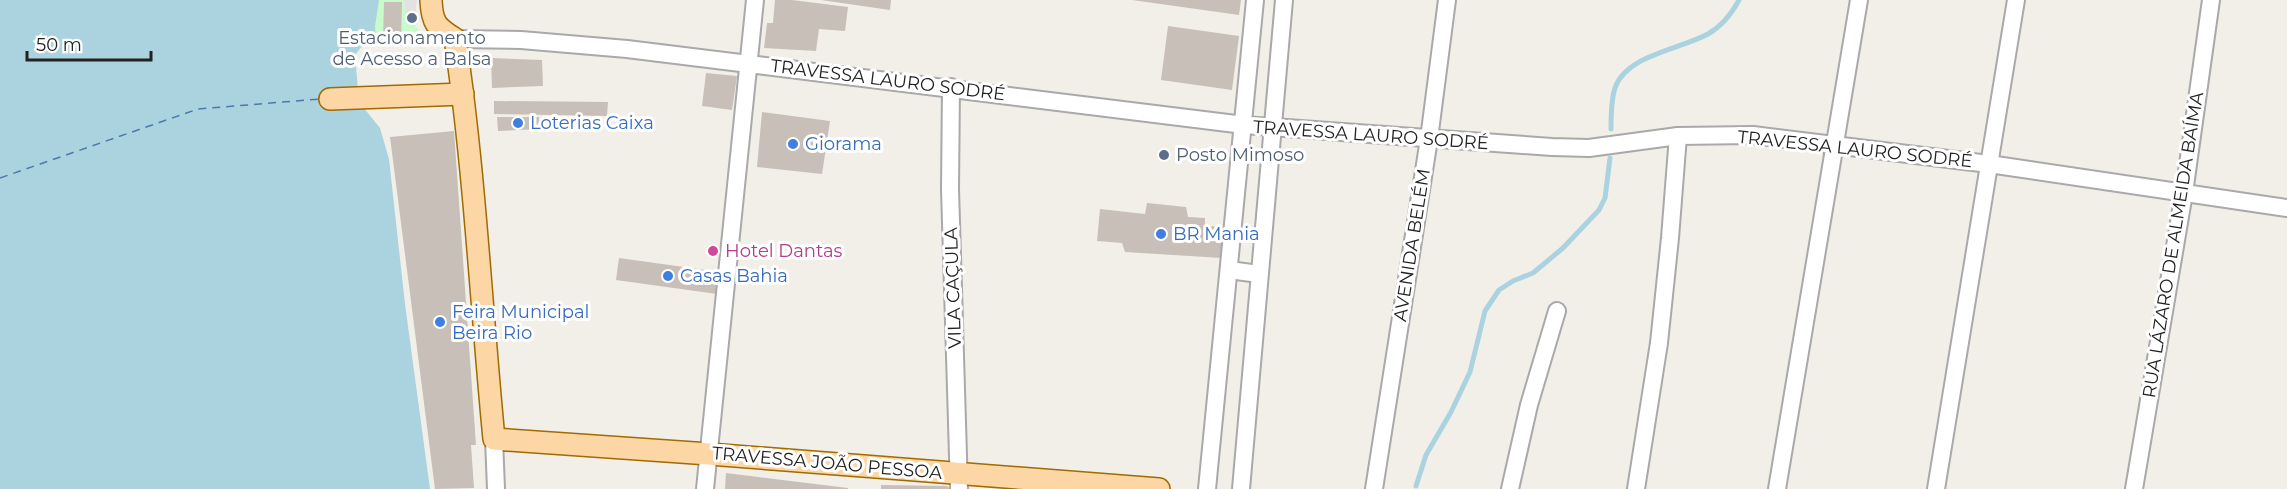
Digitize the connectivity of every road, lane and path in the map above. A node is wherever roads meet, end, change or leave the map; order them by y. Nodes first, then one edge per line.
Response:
1 (431, 0) edge
2 (755, 0) edge
3 (1255, 0) edge
4 (1284, 0) edge
5 (1447, 0) edge
6 (1859, 0) edge
7 (2016, 0) edge
8 (2211, 0) edge
9 (455, 39) junction
10 (749, 63) junction
11 (951, 87) junction
12 (463, 94) junction
13 (330, 99) dead end
14 (1244, 125) junction
15 (1274, 127) junction
16 (1678, 136) junction
17 (1429, 139) junction
18 (1835, 145) junction
19 (1989, 164) junction
20 (2184, 193) junction
21 (2287, 208) edge
22 (1229, 270) junction
23 (1259, 274) junction
24 (1557, 311) dead end
25 (494, 440) junction
26 (709, 454) junction
27 (959, 481) edge
28 (496, 489) edge
29 (705, 489) edge
30 (1159, 489) edge
31 (1207, 489) edge
32 (1241, 489) edge
33 (1374, 489) edge
34 (1510, 489) edge
35 (1636, 489) edge
36 (1777, 489) edge
37 (1936, 489) edge
38 (2134, 489) edge

1 - 9 main road
2 - 10 street
3 - 14 street
4 - 15 street
5 - 17 street, AVENIDA BELÉM
6 - 18 street
7 - 19 street
8 - 20 street, RUA LÁZARO DE ALMEIDA BAÍMA
9 - 10 street, TRAVESSA LAURO SODRÉ
9 - 12 main road
10 - 11 street, TRAVESSA LAURO SODRÉ
10 - 26 street
11 - 14 street, TRAVESSA LAURO SODRÉ
11 - 27 street, VILA CAÇULA
12 - 13 main road
12 - 25 main road
14 - 15 street, TRAVESSA LAURO SODRÉ
14 - 22 street
15 - 17 street, TRAVESSA LAURO SODRÉ
15 - 23 street
16 - 17 street, TRAVESSA LAURO SODRÉ
16 - 18 street, TRAVESSA LAURO SODRÉ
16 - 35 street
17 - 33 street, AVENIDA BELÉM
18 - 19 street, TRAVESSA LAURO SODRÉ
18 - 36 street
19 - 20 street, TRAVESSA LAURO SODRÉ
19 - 37 street
20 - 21 street, TRAVESSA LAURO SODRÉ
20 - 38 street, RUA LÁZARO DE ALMEIDA BAÍMA
22 - 23 street
22 - 31 street
23 - 32 street
24 - 34 street
25 - 26 main road, TRAVESSA JOÃO PESSOA
25 - 28 street
26 - 27 main road, TRAVESSA JOÃO PESSOA
26 - 29 street
27 - 30 main road, TRAVESSA JOÃO PESSOA

